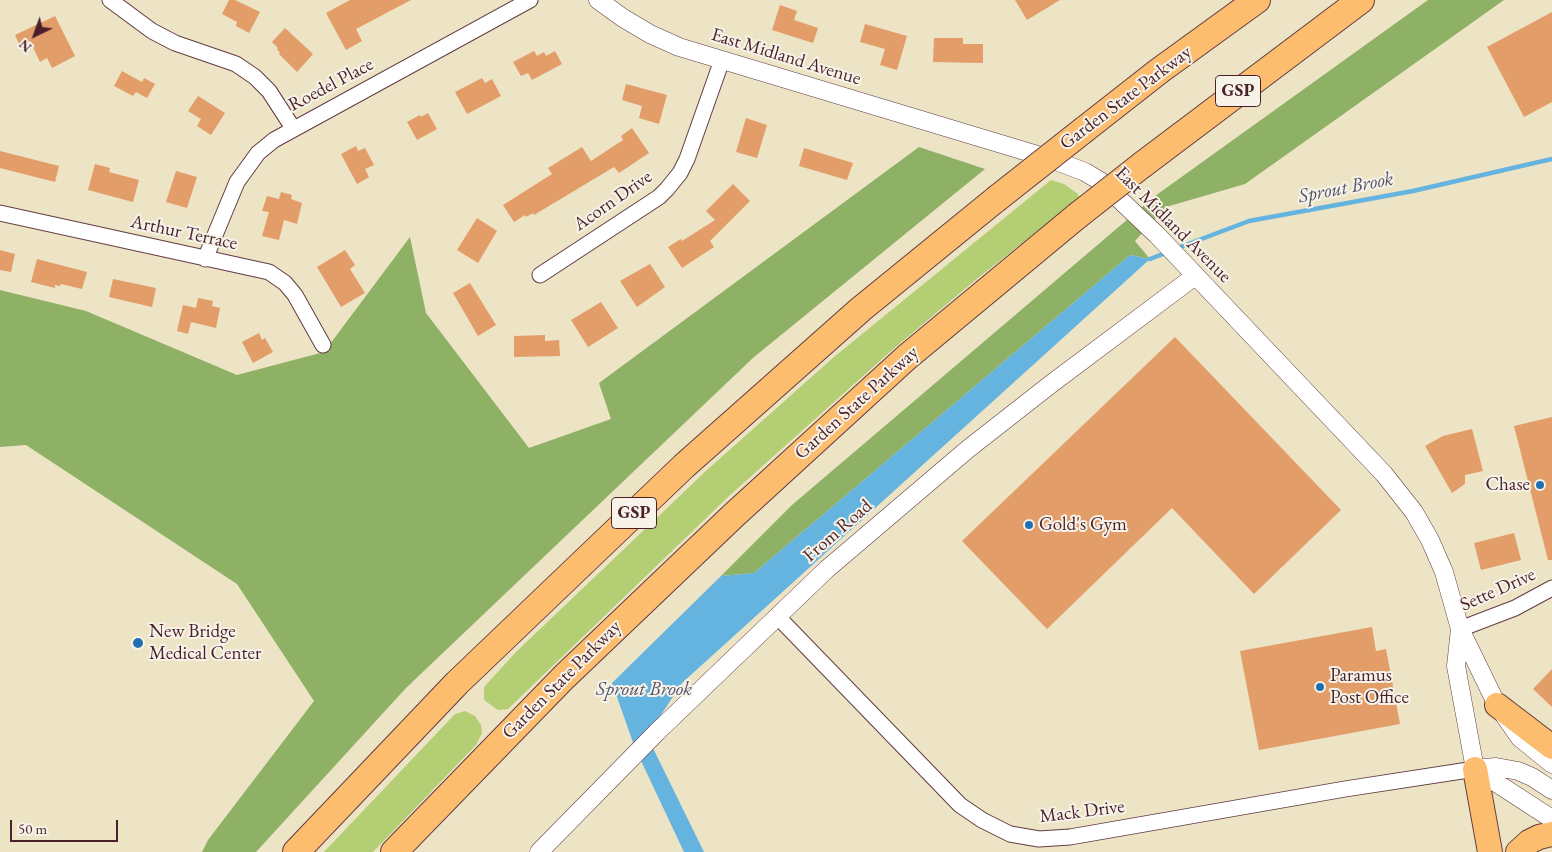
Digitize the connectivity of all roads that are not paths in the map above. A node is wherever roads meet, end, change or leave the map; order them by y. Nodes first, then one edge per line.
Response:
1 (110, 0) edge
2 (530, 0) edge
3 (598, 0) edge
4 (1257, 0) edge
5 (1361, 0) edge
6 (722, 60) junction
7 (293, 128) junction
8 (0, 212) edge
9 (205, 259) junction
10 (540, 275) dead end
11 (1195, 276) junction
12 (323, 344) dead end
13 (1552, 588) edge
14 (776, 616) junction
15 (1460, 628) junction
16 (1496, 705) junction
17 (1552, 747) edge
18 (1552, 764) edge
19 (1475, 769) junction
20 (1552, 790) edge
21 (1552, 818) edge
22 (1552, 834) edge
23 (296, 852) edge
24 (394, 852) edge
25 (539, 852) edge
26 (1490, 852) edge
27 (1518, 852) edge

1 - 7 street
2 - 7 street, Roedel Place
3 - 6 street, East Midland Avenue
4 - 23 highway, Garden State Parkway / GSP, bridge
5 - 24 highway, Garden State Parkway / GSP, bridge
6 - 10 street, Acorn Drive
6 - 11 street, East Midland Avenue
7 - 9 street, Roedel Place
8 - 9 street, Arthur Terrace
9 - 12 street, Arthur Terrace
11 - 14 street, From Road
11 - 15 street, East Midland Avenue
13 - 15 street, Sette Drive
14 - 19 street, Mack Drive
14 - 25 street, From Road
15 - 16 street, East Midland Avenue
15 - 19 street, East Midland Avenue
16 - 17 highway
16 - 18 street, East Midland Avenue
19 - 20 street
19 - 21 street
19 - 26 highway
22 - 27 highway

